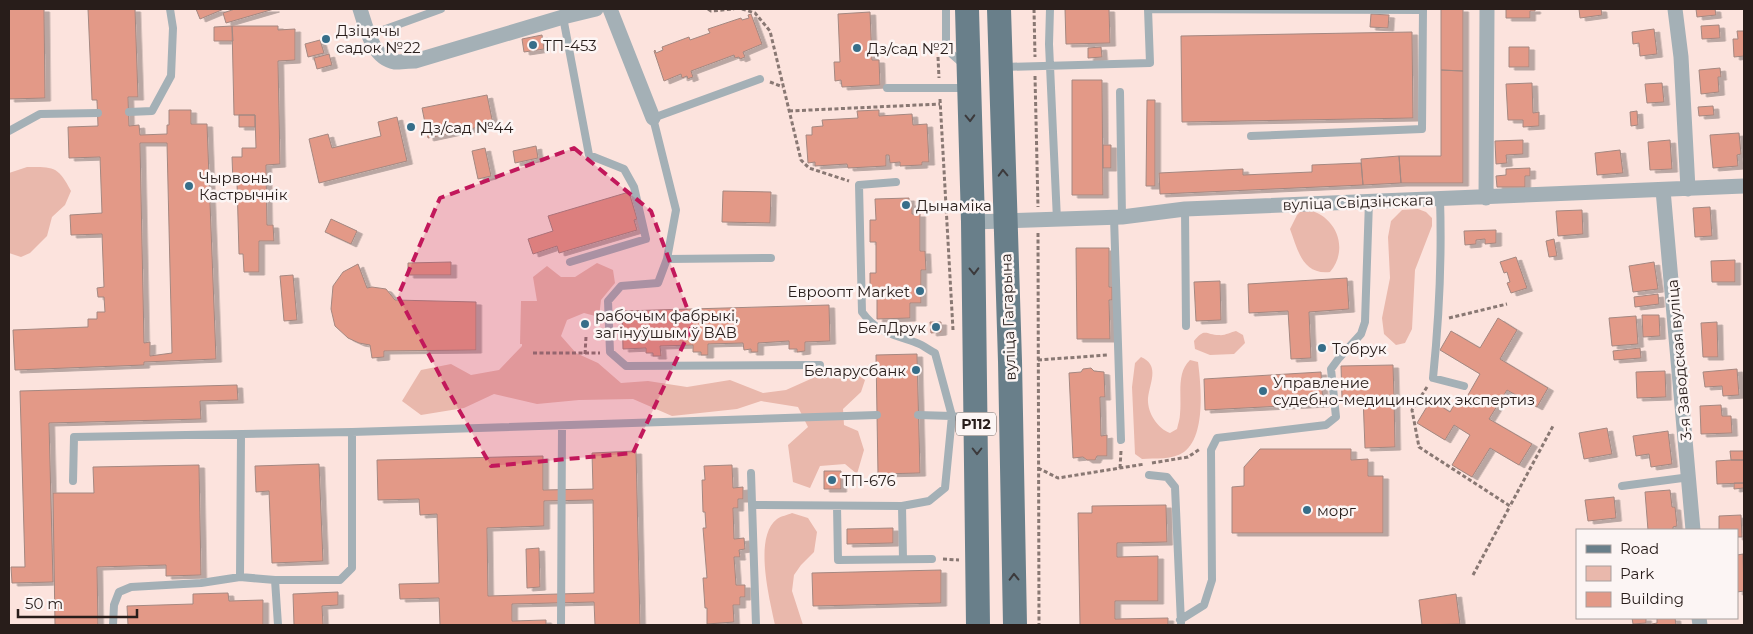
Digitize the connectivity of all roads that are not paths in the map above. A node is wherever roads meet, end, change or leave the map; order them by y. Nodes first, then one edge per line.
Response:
1 (170, 9) edge
2 (360, 9) edge
3 (441, 9) edge
4 (596, 9) edge
5 (610, 9) edge
6 (946, 9) edge
7 (967, 9) edge
8 (998, 9) edge
9 (1050, 9) edge
10 (1147, 9) edge
11 (1487, 9) edge
12 (1675, 9) edge
13 (1351, 10) edge
14 (1423, 10) edge
15 (563, 17) junction
16 (369, 35) junction
17 (1050, 65) junction
18 (1000, 67) junction
19 (760, 78) dead end
20 (969, 78) junction
21 (887, 88) dead end
22 (1120, 92) dead end
23 (129, 112) dead end
24 (98, 113) dead end
25 (653, 118) junction
26 (9, 131) edge
27 (1251, 136) dead end
28 (896, 182) dead end
29 (1744, 186) edge
30 (1688, 189) junction
31 (1663, 190) junction
32 (1486, 198) junction
33 (1440, 199) junction
34 (1369, 201) junction
35 (1184, 209) junction
36 (1118, 217) junction
37 (1057, 220) junction
38 (973, 222) junction
39 (1005, 222) junction
40 (667, 258) junction
41 (770, 258) dead end
42 (570, 262) dead end
43 (1186, 326) dead end
44 (820, 365) dead end
45 (1464, 386) dead end
46 (918, 415) dead end
47 (877, 416) dead end
48 (952, 416) junction
49 (976, 418) junction
50 (562, 426) junction
51 (352, 432) junction
52 (241, 435) junction
53 (1121, 440) road end
54 (751, 473) dead end
55 (1149, 475) dead end
56 (1690, 477) junction
57 (73, 481) dead end
58 (1622, 486) dead end
59 (752, 505) junction
60 (837, 506) junction
61 (902, 506) junction
62 (1693, 529) edge
63 (903, 559) junction
64 (932, 559) road end
65 (240, 577) junction
66 (275, 580) junction
67 (1015, 615) edge
68 (978, 616) edge
69 (1181, 623) edge
70 (113, 625) edge
71 (278, 625) edge
72 (561, 625) edge
73 (756, 625) edge

1 - 23 lane
2 - 16 street
3 - 16 lane
4 - 15 street
5 - 25 street
6 - 20 lane
7 - 20 main road, Р112
8 - 18 main road, вуліца Гагарына / Р112
9 - 17 lane
10 - 13 lane
10 - 17 lane
11 - 32 street
12 - 30 street
13 - 14 lane
14 - 27 lane
15 - 16 street
15 - 42 lane
17 - 18 lane
17 - 37 lane
39 -> 18 main road, вуліца Гагарына / Р112
19 - 25 lane
20 - 21 lane
20 -> 38 main road, Р112
22 - 36 lane
24 - 26 lane
25 - 40 lane
28 - 48 lane
29 - 30 street, вуліца Свідзінскага
30 - 31 street, вуліца Свідзінскага
31 - 32 street, вуліца Свідзінскага
31 - 56 street, 3-я Заводская вуліца
32 - 33 street, вуліца Свідзінскага
33 - 34 street, вуліца Свідзінскага
33 - 45 lane
34 - 35 street, вуліца Свідзінскага
34 - 69 lane
35 - 36 street, вуліца Свідзінскага
35 - 43 lane
36 - 37 street, вуліца Свідзінскага
36 - 53 lane
37 - 39 street, вуліца Свідзінскага
38 - 39 street, вуліца Свідзінскага
38 -> 49 main road, Р112
67 -> 39 main road, вуліца Гагарына / Р112
40 - 41 lane
40 - 44 lane
46 - 48 lane
47 - 50 lane
48 - 49 lane
48 - 61 lane
49 -> 68 main road, Р112
50 - 51 lane
50 - 72 lane
51 - 52 lane
51 - 66 lane
52 - 57 lane
52 - 65 lane
54 - 59 lane
55 - 69 lane
56 - 58 lane
56 - 62 street, 3-я Заводская вуліца
59 - 60 lane
59 - 73 lane
60 - 61 lane
60 - 63 lane
61 - 63 lane
63 - 64 lane
65 - 66 lane
65 - 70 lane
66 - 71 lane
67 - 68 main road

